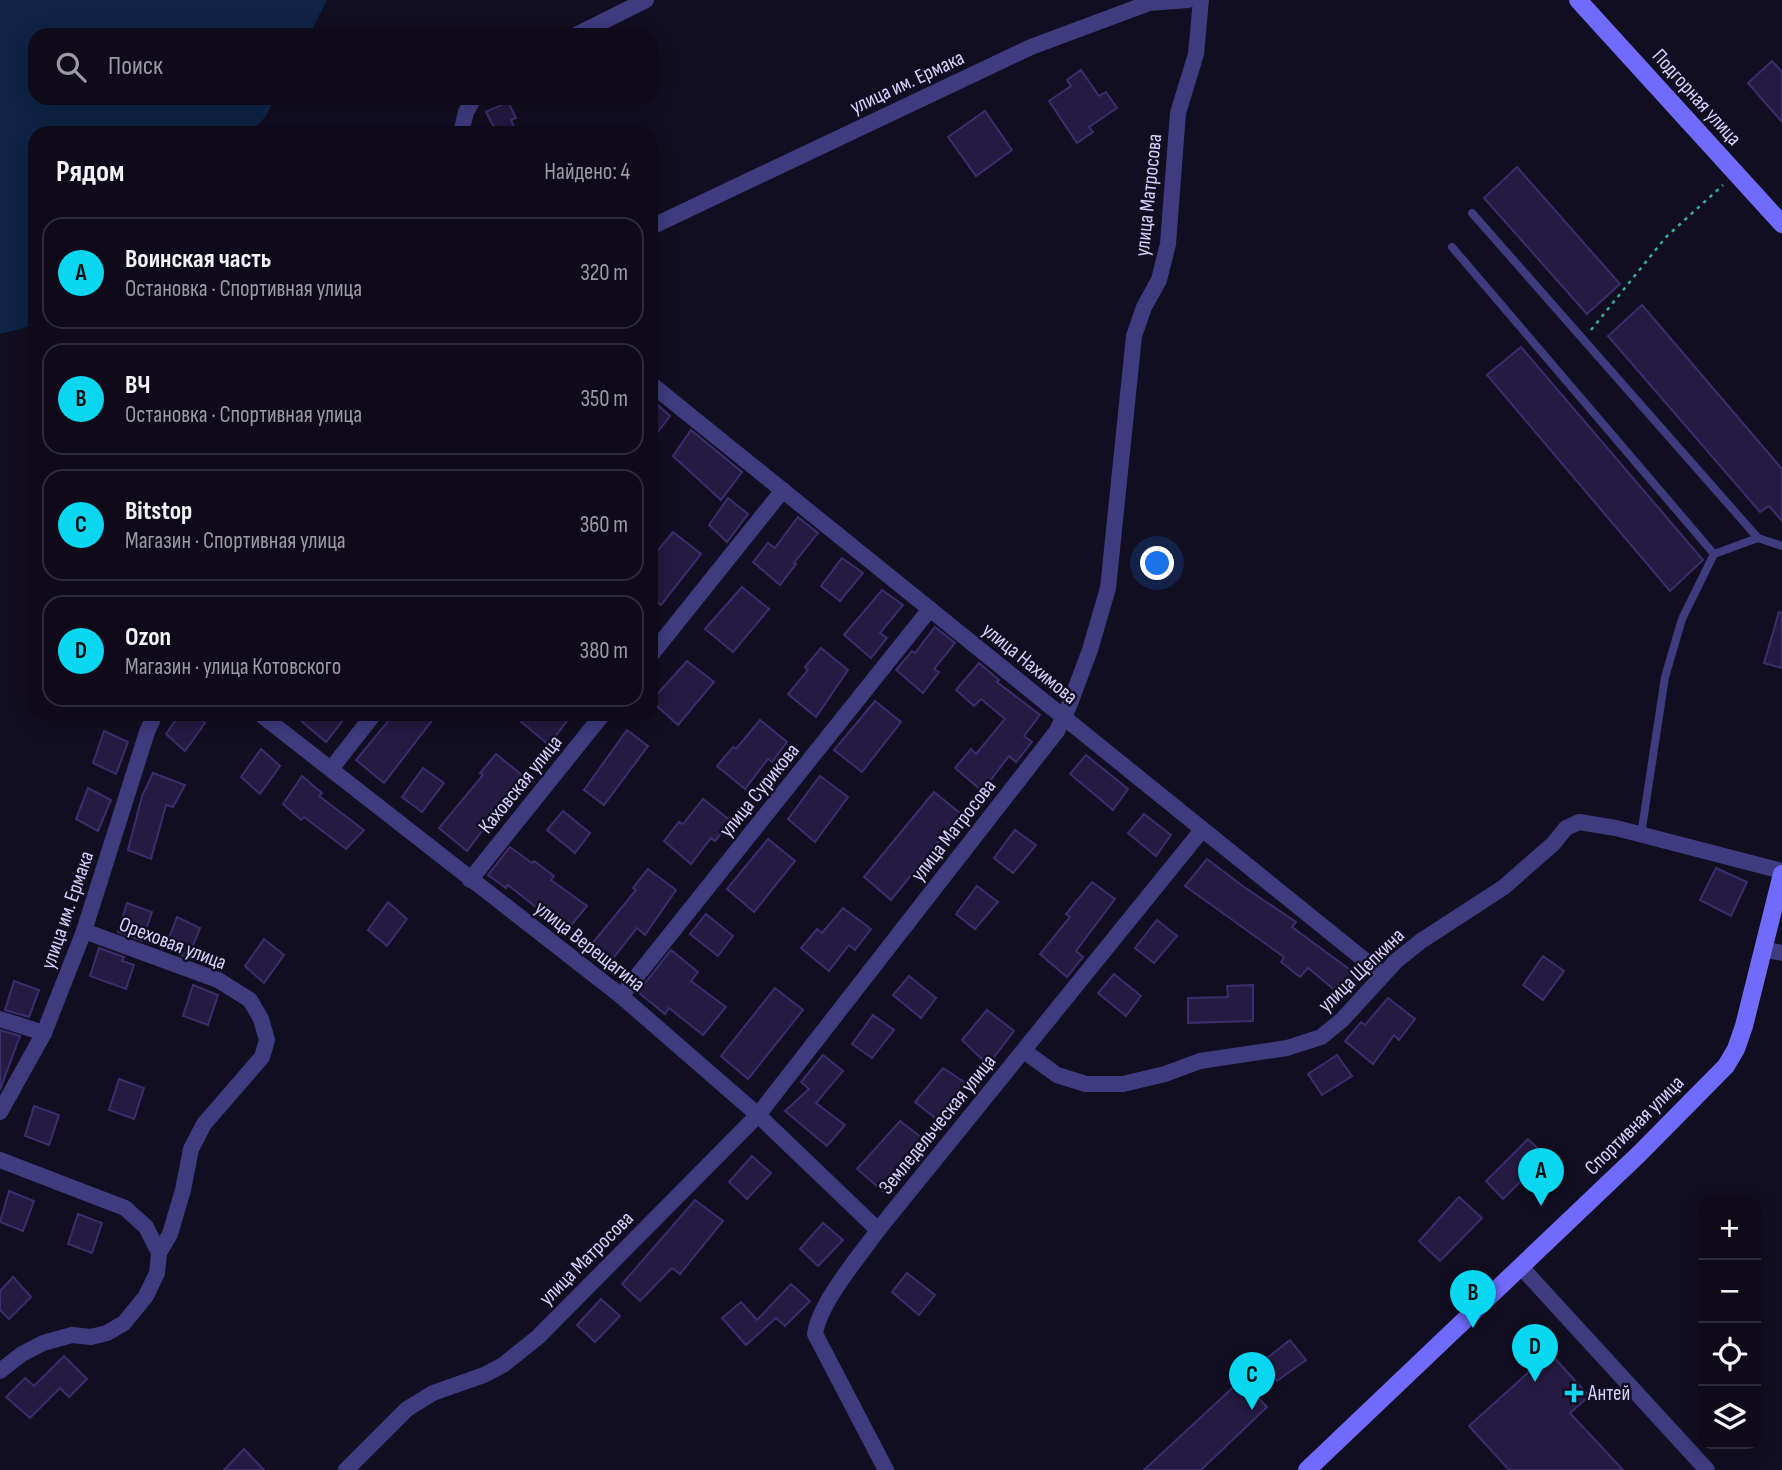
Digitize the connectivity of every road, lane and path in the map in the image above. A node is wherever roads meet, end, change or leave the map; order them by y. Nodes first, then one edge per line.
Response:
1 (646, 0) edge
2 (1188, 0) edge
3 (1201, 0) edge
4 (1578, 0) edge
5 (1148, 2) edge
6 (590, 28) edge
7 (470, 105) edge
8 (463, 126) edge
9 (1736, 174) junction
10 (1472, 213) dead end
11 (658, 224) edge
12 (1782, 225) edge
13 (1452, 247) dead end
14 (1584, 338) dead end
15 (658, 390) edge
16 (783, 491) junction
17 (1758, 538) junction
18 (1782, 546) edge
19 (1714, 554) junction
20 (930, 609) junction
21 (658, 646) edge
22 (1064, 717) junction
23 (152, 721) edge
24 (269, 721) edge
25 (369, 721) edge
26 (597, 721) edge
27 (331, 769) junction
28 (1202, 830) junction
29 (1642, 835) junction
30 (1782, 873) edge
31 (470, 880) junction
32 (84, 932) junction
33 (1763, 949) junction
34 (1782, 953) edge
35 (1383, 975) junction
36 (621, 996) junction
37 (0, 1019) edge
38 (44, 1033) junction
39 (1024, 1051) junction
40 (0, 1112) edge
41 (758, 1115) junction
42 (0, 1160) edge
43 (878, 1230) junction
44 (159, 1253) junction
45 (1521, 1267) junction
46 (0, 1371) edge
47 (346, 1470) edge
48 (886, 1470) edge
49 (1307, 1470) edge
50 (1707, 1470) edge

1 - 6 street
2 - 5 street, улица им. Ермака
3 - 22 street, улица Матросова
4 - 9 street, Подгорная улица
5 - 11 street, улица им. Ермака
7 - 8 street
9 - 12 street, Подгорная улица
9 - 14 path
10 - 17 lane
13 - 19 lane
15 - 16 street, улица Нахимова
16 - 20 street, улица Нахимова
16 - 21 street
17 - 18 lane
17 - 19 lane
19 - 29 lane
20 - 22 street, улица Нахимова
20 - 36 street, улица Сурикова
22 - 28 street, улица Нахимова
22 - 41 street, улица Матросова
23 - 32 street, улица им. Ермака
24 - 27 street, улица Верещагина
25 - 27 street
26 - 31 street, Каховская улица
27 - 31 street, улица Верещагина
28 - 35 street, улица Нахимова
28 - 39 street, Земледельческая улица
29 - 30 street, улица Щепкина
29 - 35 street, улица Щепкина
30 - 33 street, Спортивная улица
31 - 36 street, улица Верещагина
32 - 38 street, улица им. Ермака
32 - 44 street, Ореховая улица
33 - 34 street
33 - 45 street, Спортивная улица
35 - 39 street, улица Щепкина
36 - 41 street, улица Верещагина
37 - 38 street
38 - 40 street, улица им. Ермака
39 - 43 street, Земледельческая улица
41 - 43 street, улица Верещагина
41 - 47 street, улица Матросова
42 - 44 street
43 - 48 street, Земледельческая улица
44 - 46 street
45 - 49 street, Спортивная улица
45 - 50 street

